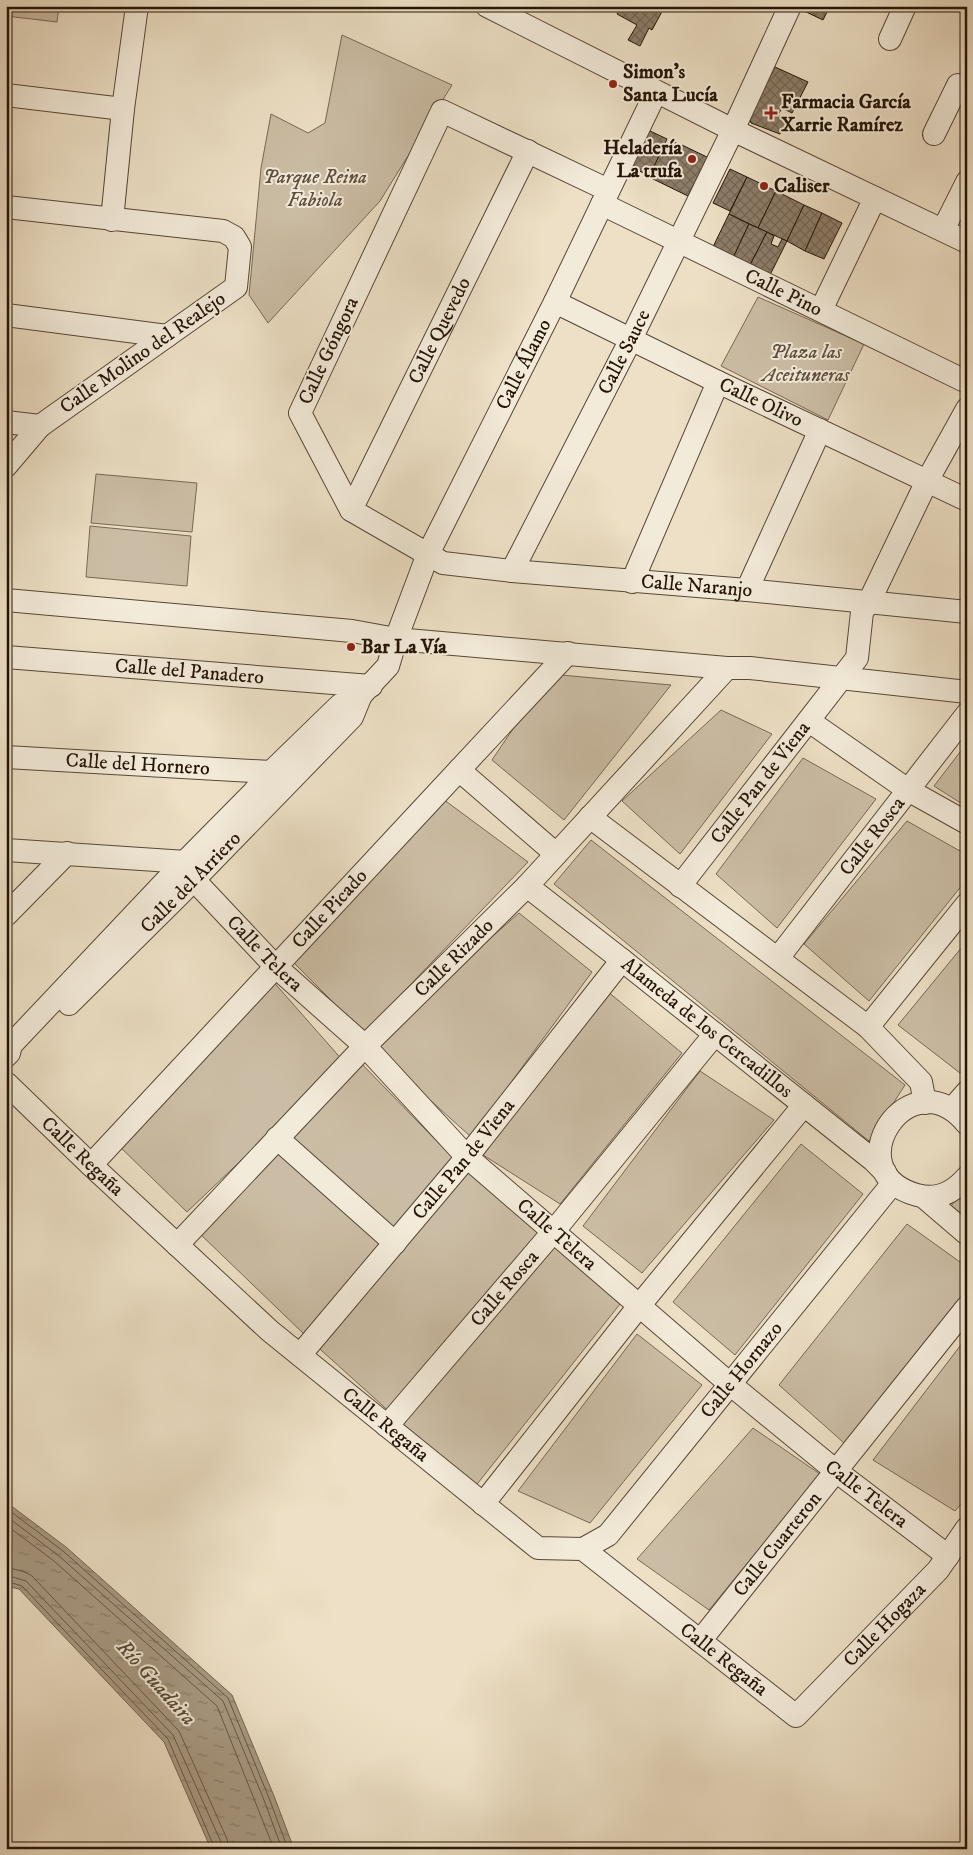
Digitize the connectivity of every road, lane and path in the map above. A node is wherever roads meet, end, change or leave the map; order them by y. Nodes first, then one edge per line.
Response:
1 (136, 6) edge
2 (487, 6) edge
3 (790, 6) edge
4 (905, 6) edge
5 (890, 39) dead end
6 (958, 85) dead end
7 (656, 92) junction
8 (6, 95) edge
9 (123, 110) junction
10 (442, 110) joint
11 (734, 130) junction
12 (934, 134) dead end
13 (528, 151) junction
14 (967, 182) edge
15 (605, 197) junction
16 (875, 198) junction
17 (6, 207) edge
18 (112, 220) junction
19 (943, 230) junction
20 (678, 242) junction
21 (967, 242) edge
22 (555, 302) junction
23 (821, 310) junction
24 (6, 315) edge
25 (167, 336) junction
26 (631, 339) junction
27 (718, 382) junction
28 (967, 382) edge
29 (967, 409) edge
30 (6, 422) edge
31 (40, 426) junction
32 (820, 430) junction
33 (6, 466) edge
34 (928, 481) junction
35 (967, 500) edge
36 (351, 510) junction
37 (428, 554) junction
38 (512, 571) junction
39 (632, 582) junction
40 (747, 590) junction
41 (6, 600) edge
42 (869, 602) junction
43 (967, 612) edge
44 (396, 639) junction
45 (568, 653) junction
46 (6, 657) edge
47 (727, 668) junction
48 (842, 679) junction
49 (366, 690) junction
50 (967, 692) edge
51 (967, 714) edge
52 (809, 721) junction
53 (6, 757) edge
54 (458, 770) junction
55 (271, 772) junction
56 (908, 790) junction
57 (590, 817) junction
58 (967, 823) edge
59 (6, 850) edge
60 (67, 853) junction
61 (556, 854) junction
62 (190, 871) junction
63 (526, 886) junction
64 (680, 886) junction
65 (967, 904) edge
66 (6, 916) edge
67 (778, 958) junction
68 (622, 960) junction
69 (276, 967) junction
70 (868, 1027) junction
71 (716, 1034) junction
72 (365, 1046) junction
73 (7, 1057) edge
74 (6, 1079) edge
75 (6, 1083) edge
76 (967, 1092) edge
77 (925, 1103) junction
78 (804, 1106) junction
79 (959, 1117) edge
80 (277, 1138) junction
81 (467, 1157) junction
82 (91, 1165) junction
83 (967, 1176) edge
84 (889, 1177) junction
85 (925, 1198) junction
86 (553, 1232) junction
87 (967, 1234) edge
88 (395, 1243) junction
89 (177, 1244) junction
90 (639, 1306) junction
91 (967, 1307) edge
92 (300, 1355) junction
93 (730, 1384) junction
94 (387, 1426) junction
95 (836, 1471) junction
96 (483, 1504) junction
97 (967, 1528) edge
98 (583, 1549) junction
99 (948, 1556) junction
100 (700, 1641) junction
101 (796, 1716) joint

1 - 9 street
2 - 7 street
3 - 11 street, Calle Sauce
4 - 5 street
6 - 12 street
7 - 11 street
7 - 15 street, Calle Álamo
8 - 9 street
9 - 18 street
10 - 13 street, Calle Pino
10 - 36 street, Calle Góngora
11 - 16 street
11 - 20 street, Calle Sauce
13 - 15 street, Calle Pino
13 - 36 street, Calle Quevedo
14 - 19 street
15 - 20 street, Calle Pino
15 - 22 street, Calle Álamo
16 - 19 street
16 - 23 street
17 - 18 street
18 - 25 street, Calle Molino del Realejo
19 - 21 street
20 - 23 street, Calle Pino
20 - 26 street, Calle Sauce
22 - 26 street, Calle Olivo
22 - 37 street, Calle Álamo
23 - 28 street, Calle Pino
24 - 25 street
25 - 31 street, Calle Molino del Realejo
26 - 27 street, Calle Olivo
26 - 38 street, Calle Sauce
27 - 32 street, Calle Olivo
27 - 39 street
29 - 34 street, Calle Pan de Viena
30 - 31 street
31 - 33 street, Calle Molino del Realejo
32 - 34 street, Calle Olivo
32 - 40 street
34 - 35 street, Calle Olivo
34 - 42 street, Calle Pan de Viena
36 - 37 street
37 - 38 street, Calle Naranjo
37 - 44 street, Calle Álamo
38 - 39 street, Calle Naranjo
39 - 40 street, Calle Naranjo
40 - 42 street, Calle Naranjo
41 - 44 street
42 - 43 street, Calle Naranjo
42 - 48 street, Calle Pan de Viena
44 - 45 street
44 - 49 street, Calle del Arriero
45 - 47 street
45 - 54 street, Calle Picado
46 - 49 street, Calle del Panadero
47 - 48 street
47 - 57 street, Calle Rizado
48 - 50 street
48 - 52 street, Calle Pan de Viena
49 - 55 street, Calle del Arriero
49 - 62 street, Calle del Arriero
51 - 56 street, Calle Rosca
52 - 56 street
52 - 64 street, Calle Pan de Viena
53 - 55 street, Calle del Hornero
54 - 61 street
54 - 69 street, Calle Picado
55 - 62 street, Calle del Arriero
56 - 58 street
56 - 67 street, Calle Rosca
57 - 61 street, Calle Rizado
57 - 64 street
59 - 60 street
60 - 62 street
60 - 66 street
61 - 63 street, Calle Rizado
62 - 69 street, Calle Telera
62 - 73 street, Calle del Arriero
63 - 68 street, Alameda de los Cercadillos
63 - 72 street, Calle Rizado
64 - 67 street
65 - 70 street
67 - 70 street
68 - 71 street, Alameda de los Cercadillos
68 - 81 street, Calle Pan de Viena
69 - 72 street, Calle Telera
69 - 82 street, Calle Picado
70 - 77 street
71 - 78 street, Alameda de los Cercadillos
71 - 86 street, Calle Rosca
72 - 80 street, Calle Rizado
72 - 81 street, Calle Telera
73 - 74 street
75 - 82 street, Calle Regaña
76 - 79 street
77 - 79 street
77 - 84 street
78 - 84 street, Alameda de los Cercadillos
78 - 90 street
80 - 88 street
80 - 89 street, Calle Rizado
81 - 86 street, Calle Telera
81 - 88 street, Calle Pan de Viena
82 - 89 street, Calle Regaña
83 - 85 street
84 - 85 street, Alameda de los Cercadillos
84 - 93 street, Calle Hornazo
85 - 87 street
86 - 90 street, Calle Telera
86 - 94 street, Calle Rosca
88 - 92 street, Calle Pan de Viena
89 - 92 street, Calle Regaña
90 - 93 street, Calle Telera
90 - 96 street
91 - 95 street, Calle Cuarteron
92 - 94 street, Calle Regaña
93 - 95 street, Calle Telera
93 - 98 street, Calle Hornazo
94 - 96 street, Calle Regaña
95 - 99 street, Calle Telera
95 - 100 street, Calle Cuarteron
96 - 98 street, Calle Regaña
97 - 99 street, Calle Hogaza
98 - 100 street, Calle Regaña
99 - 101 street, Calle Hogaza
100 - 101 street, Calle Regaña

